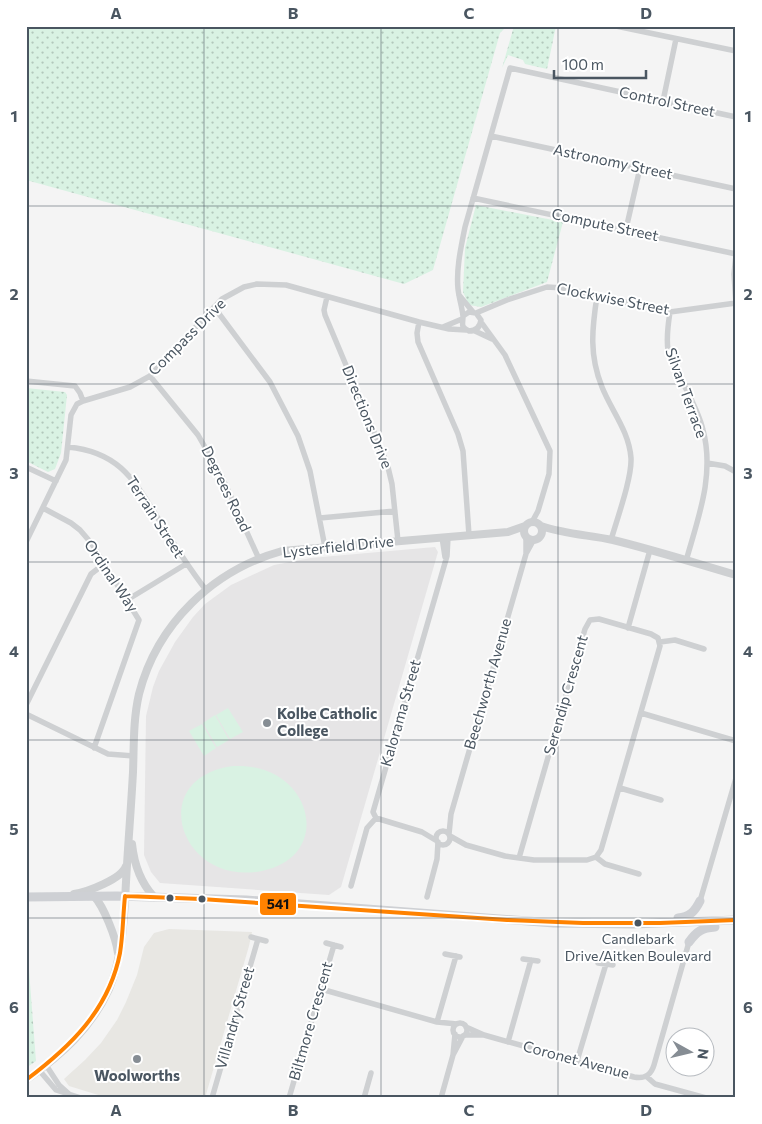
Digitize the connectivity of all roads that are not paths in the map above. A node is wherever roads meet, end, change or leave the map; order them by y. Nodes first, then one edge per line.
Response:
1 (616, 26) edge
2 (676, 39) junction
3 (735, 49) edge
4 (663, 101) junction
5 (736, 117) edge
6 (491, 136) junction
7 (640, 168) junction
8 (736, 188) edge
9 (474, 198) junction
10 (626, 229) junction
11 (736, 255) edge
12 (459, 295) junction
13 (597, 296) junction
14 (327, 297) junction
15 (736, 304) edge
16 (493, 305) junction
17 (214, 307) junction
18 (475, 312) junction
19 (670, 312) junction
20 (462, 317) junction
21 (481, 321) junction
22 (419, 322) junction
23 (443, 327) junction
24 (466, 330) junction
25 (475, 331) junction
26 (494, 340) junction
27 (150, 376) junction
28 (26, 381) edge
29 (83, 401) junction
30 (68, 447) junction
31 (707, 463) junction
32 (26, 467) edge
33 (736, 472) edge
34 (56, 481) junction
35 (43, 508) junction
36 (395, 512) junction
37 (320, 518) junction
38 (534, 524) junction
39 (558, 531) junction
40 (508, 532) junction
41 (469, 535) junction
42 (541, 536) junction
43 (445, 537) junction
44 (528, 538) junction
45 (611, 540) junction
46 (398, 541) junction
47 (26, 542) edge
48 (325, 547) junction
49 (650, 550) junction
50 (259, 559) junction
51 (686, 561) junction
52 (104, 564) junction
53 (186, 564) junction
54 (736, 575) edge
55 (206, 590) junction
56 (127, 600) junction
57 (628, 628) junction
58 (660, 642) junction
59 (704, 649) dead end
60 (26, 705) edge
61 (641, 713) junction
62 (26, 714) edge
63 (736, 741) edge
64 (94, 748) junction
65 (134, 756) junction
66 (736, 778) edge
67 (620, 788) junction
68 (661, 800) dead end
69 (451, 814) junction
70 (376, 818) junction
71 (130, 822) junction
72 (441, 831) junction
73 (422, 832) junction
74 (450, 835) junction
75 (438, 842) junction
76 (446, 844) junction
77 (466, 845) junction
78 (596, 857) junction
79 (519, 858) junction
80 (437, 860) junction
81 (127, 862) junction
82 (639, 874) dead end
83 (351, 886) dead end
84 (67, 896) junction
85 (94, 896) junction
86 (126, 896) junction
87 (26, 897) edge
88 (154, 897) junction
89 (427, 897) dead end
90 (700, 901) junction
91 (736, 920) edge
92 (715, 921) junction
93 (670, 923) junction
94 (604, 924) junction
95 (736, 924) edge
96 (251, 937) dead end
97 (258, 939) junction
98 (266, 941) dead end
99 (689, 942) junction
100 (326, 943) dead end
101 (334, 945) junction
102 (341, 947) dead end
103 (445, 954) dead end
104 (523, 959) dead end
105 (118, 960) junction
106 (530, 960) junction
107 (538, 961) dead end
108 (598, 963) dead end
109 (606, 964) junction
110 (613, 965) dead end
111 (321, 989) junction
112 (437, 1022) junction
113 (457, 1024) junction
114 (466, 1027) junction
115 (454, 1033) junction
116 (484, 1035) junction
117 (464, 1036) junction
118 (508, 1042) junction
119 (453, 1054) junction
120 (578, 1061) junction
121 (46, 1065) junction
122 (39, 1070) junction
123 (371, 1073) dead end
124 (648, 1075) junction
125 (26, 1080) edge
126 (68, 1094) junction
127 (81, 1098) edge
128 (212, 1098) edge
129 (289, 1098) edge
130 (364, 1098) edge
131 (441, 1098) edge
132 (706, 1098) edge

1 - 2 street
2 - 3 street
2 - 4 street
4 - 5 street, Control Street
4 - 6 street, Control Street
6 - 7 street, Astronomy Street
6 - 9 street
7 - 8 street, Astronomy Street
7 - 10 street
9 - 10 street, Compute Street
9 - 12 street
10 - 11 street, Compute Street
11 - 15 street
12 - 18 street
12 - 20 street
13 - 16 street, Clockwise Street
13 - 19 street, Clockwise Street
13 - 45 street
14 - 17 street, Compass Drive
14 - 22 street, Compass Drive
14 - 36 street, Directions Drive
15 - 19 street, Clockwise Street
16 - 18 street, Clockwise Street
16 - 21 street
17 - 27 street, Compass Drive
17 - 37 street
18 - 20 street
18 - 21 street
19 - 31 street, Silvan Terrace
20 - 23 street
20 - 24 street
21 - 25 street
21 - 26 street
22 - 23 street, Compass Drive
22 - 41 street
23 - 24 street, Compass Drive
24 - 25 street
25 - 26 street
26 - 38 street
27 - 29 street, Compass Drive
27 - 50 street, Degrees Road
28 - 29 street
29 - 30 street
30 - 34 street
30 - 53 street, Terrain Street
31 - 33 street
31 - 51 street, Silvan Terrace
32 - 34 street
34 - 35 street
35 - 47 street
35 - 52 street, Ordinal Way
36 - 37 street
36 - 46 street, Directions Drive
37 - 48 street
38 - 39 street
38 - 40 street, Lysterfield Drive
38 - 42 street
38 - 44 street
39 - 42 street
39 - 45 street
40 - 41 street, Lysterfield Drive
40 - 44 street, Lysterfield Drive
41 - 43 street, Lysterfield Drive
42 - 44 street
43 - 46 street, Lysterfield Drive
43 - 70 street, Kalorama Street
44 - 69 street, Beechworth Avenue
45 - 49 street
46 - 48 street, Lysterfield Drive
48 - 50 street, Lysterfield Drive
49 - 51 street
49 - 57 street
50 - 55 street, Lysterfield Drive
51 - 54 street
52 - 56 street, Ordinal Way
52 - 60 street
53 - 55 street, Terrain Street
53 - 56 street
55 - 65 street, Lysterfield Drive
56 - 64 street, Ordinal Way
57 - 58 street, Serendip Crescent
57 - 79 street, Serendip Crescent
58 - 59 street
58 - 61 street
61 - 63 street
61 - 67 street
62 - 64 street
64 - 65 street
65 - 71 street, Lysterfield Drive
66 - 90 street
67 - 68 street
67 - 78 street
69 - 72 street, Beechworth Avenue
69 - 74 street, Beechworth Avenue
70 - 73 street
70 - 83 street
71 - 81 street, Lysterfield Drive
71 - 88 street
72 - 73 street
72 - 74 street
72 - 75 street
73 - 75 street
74 - 76 street
74 - 77 street
75 - 76 street
75 - 80 street
76 - 77 street
76 - 80 street
77 - 79 street
78 - 79 street
78 - 82 street
80 - 89 street
81 - 84 street
81 - 86 street, Lysterfield Drive
84 - 85 main road
84 - 87 main road
85 - 86 main road
85 - 105 street
86 - 88 main road
86 - 105 street, Lysterfield Drive
88 - 94 main road
90 - 92 main road
90 - 94 main road
91 - 92 main road
92 - 93 main road
93 - 94 main road
93 - 99 main road
95 - 99 main road
96 - 97 street
97 - 98 street
97 - 128 street, Villandry Street
99 - 124 street, Coronet Avenue
100 - 101 street, Biltmore Crescent
101 - 102 street, Biltmore Crescent
101 - 111 street, Biltmore Crescent
103 - 112 street
104 - 106 street
105 - 121 street, Lysterfield Drive
106 - 107 street
106 - 118 street
108 - 109 street
109 - 110 street
109 - 120 street
111 - 112 street
111 - 129 street, Biltmore Crescent
112 - 113 street
112 - 115 street
113 - 114 street
113 - 115 street
114 - 116 street, Coronet Avenue
114 - 117 street
115 - 117 street
115 - 119 street
116 - 117 street, Coronet Avenue
116 - 118 street, Coronet Avenue
117 - 119 street
118 - 120 street, Coronet Avenue
119 - 131 street
120 - 124 street, Coronet Avenue
121 - 122 street, Lysterfield Drive
121 - 126 street
122 - 125 street, Lysterfield Drive
122 - 126 street
123 - 130 street
124 - 132 street
126 - 127 street

